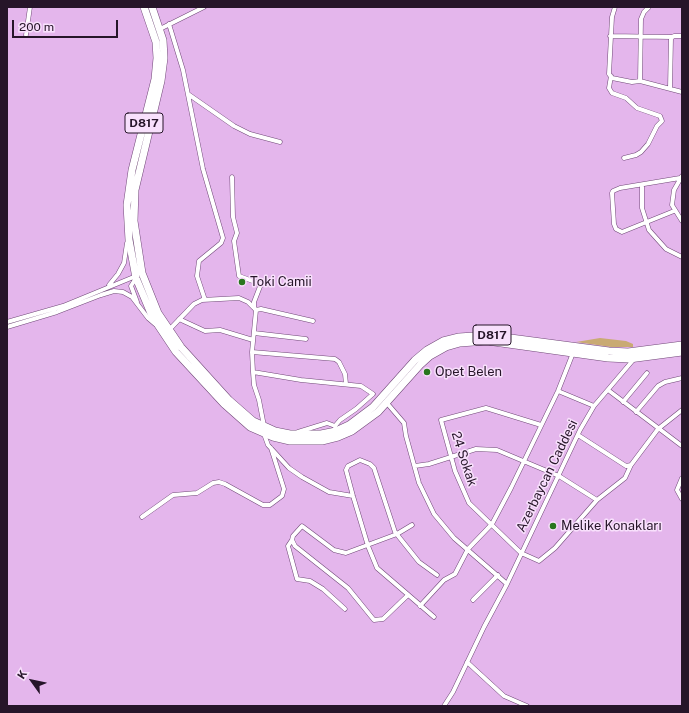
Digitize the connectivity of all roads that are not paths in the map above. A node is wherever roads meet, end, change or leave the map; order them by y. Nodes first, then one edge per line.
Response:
1 (30, 7) edge
2 (144, 7) edge
3 (152, 7) edge
4 (204, 7) edge
5 (615, 7) edge
6 (649, 7) edge
7 (169, 24) junction
8 (159, 26) junction
9 (26, 35) dead end
10 (610, 36) junction
11 (682, 36) edge
12 (640, 37) junction
13 (672, 37) junction
14 (611, 76) junction
15 (640, 81) junction
16 (670, 88) junction
17 (682, 92) edge
18 (188, 94) junction
19 (280, 142) dead end
20 (624, 158) dead end
21 (232, 177) dead end
22 (681, 177) edge
23 (642, 185) junction
24 (674, 211) junction
25 (682, 221) edge
26 (646, 223) junction
27 (129, 240) junction
28 (682, 257) edge
29 (138, 276) junction
30 (106, 287) junction
31 (205, 300) junction
32 (137, 302) junction
33 (255, 309) junction
34 (180, 319) junction
35 (313, 321) dead end
36 (7, 323) edge
37 (157, 325) junction
38 (9, 327) edge
39 (169, 330) junction
40 (254, 333) junction
41 (306, 339) dead end
42 (254, 340) junction
43 (682, 345) edge
44 (252, 352) junction
45 (682, 352) edge
46 (573, 353) junction
47 (634, 358) junction
48 (253, 372) junction
49 (647, 373) dead end
50 (682, 378) edge
51 (346, 384) junction
52 (608, 390) junction
53 (558, 391) junction
54 (386, 402) junction
55 (623, 402) junction
56 (594, 406) junction
57 (682, 410) edge
58 (636, 412) junction
59 (541, 425) junction
60 (658, 429) junction
61 (264, 430) junction
62 (336, 431) junction
63 (578, 435) junction
64 (682, 446) edge
65 (271, 448) junction
66 (450, 457) junction
67 (524, 460) junction
68 (631, 465) junction
69 (415, 466) junction
70 (559, 476) junction
71 (682, 478) edge
72 (353, 496) junction
73 (682, 499) edge
74 (597, 500) junction
75 (142, 517) dead end
76 (492, 524) junction
77 (412, 525) dead end
78 (396, 534) junction
79 (292, 540) junction
80 (368, 546) junction
81 (468, 549) junction
82 (522, 553) junction
83 (437, 575) dead end
84 (498, 576) junction
85 (507, 584) junction
86 (407, 596) junction
87 (473, 600) dead end
88 (420, 606) junction
89 (345, 609) dead end
90 (434, 618) dead end
91 (467, 662) junction
92 (444, 706) edge
93 (527, 706) edge

1 - 9 street
2 - 27 highway, D817
3 - 8 highway, D817
4 - 7 street
5 - 10 street
6 - 12 street
7 - 8 street
7 - 18 street
8 - 29 highway, D817
10 - 12 street
10 - 14 street
11 - 13 street
12 - 13 street
12 - 15 street
13 - 16 street
14 - 15 street
14 - 20 street
15 - 16 street
16 - 17 street
18 - 19 street
18 - 31 street
21 - 33 street
22 - 23 street
22 - 24 street
23 - 26 street
23 - 26 street
24 - 25 street
24 - 26 street
26 - 28 street
27 - 29 highway, D817
27 - 30 street
29 - 30 street
29 - 32 street
29 - 37 highway, D817
29 - 39 highway, D817
30 - 36 street
31 - 33 street
31 - 34 street
32 - 37 street
32 - 38 street
33 - 35 street
33 - 40 street
34 - 39 street
34 - 42 street
36 - 38 street
37 - 61 highway, D817
39 - 61 highway, D817
40 - 41 street
40 - 42 street
42 - 44 street
43 - 62 highway, D817
44 - 48 street
44 - 51 street
45 - 47 highway, D817
46 - 47 highway, D817
46 - 53 street
46 - 54 highway, D817
47 - 52 street, Azerbaycan Caddesi
48 - 51 street
48 - 61 street
49 - 55 street
50 - 58 street
51 - 62 street
52 - 55 street
52 - 56 street, Azerbaycan Caddesi
53 - 56 street
53 - 59 street
54 - 62 highway, D817
54 - 69 street
55 - 58 street
56 - 63 street, Azerbaycan Caddesi
57 - 60 street
58 - 60 street
59 - 66 street, 24 Sokak
59 - 67 street
60 - 64 street
60 - 68 street
61 - 62 highway, D817
61 - 62 highway, D817
61 - 65 street
63 - 68 street
63 - 70 street, Azerbaycan Caddesi
65 - 72 street
65 - 75 street
66 - 67 street
66 - 69 street
66 - 76 street, 24 Sokak
67 - 70 street
67 - 76 street
68 - 74 street
69 - 81 street
70 - 74 street
70 - 82 street, Azerbaycan Caddesi
71 - 73 street
72 - 78 street
72 - 80 street
74 - 82 street
76 - 81 street
76 - 82 street, 24 Sokak
77 - 78 street
78 - 80 street
78 - 83 street
79 - 80 street
79 - 86 street
79 - 89 street
80 - 86 street
81 - 84 street
81 - 88 street
82 - 85 street, Azerbaycan Caddesi
84 - 85 street
84 - 87 street
85 - 91 street, Azerbaycan Caddesi
86 - 88 street
88 - 90 street
91 - 92 street, Azerbaycan Caddesi
91 - 93 street

